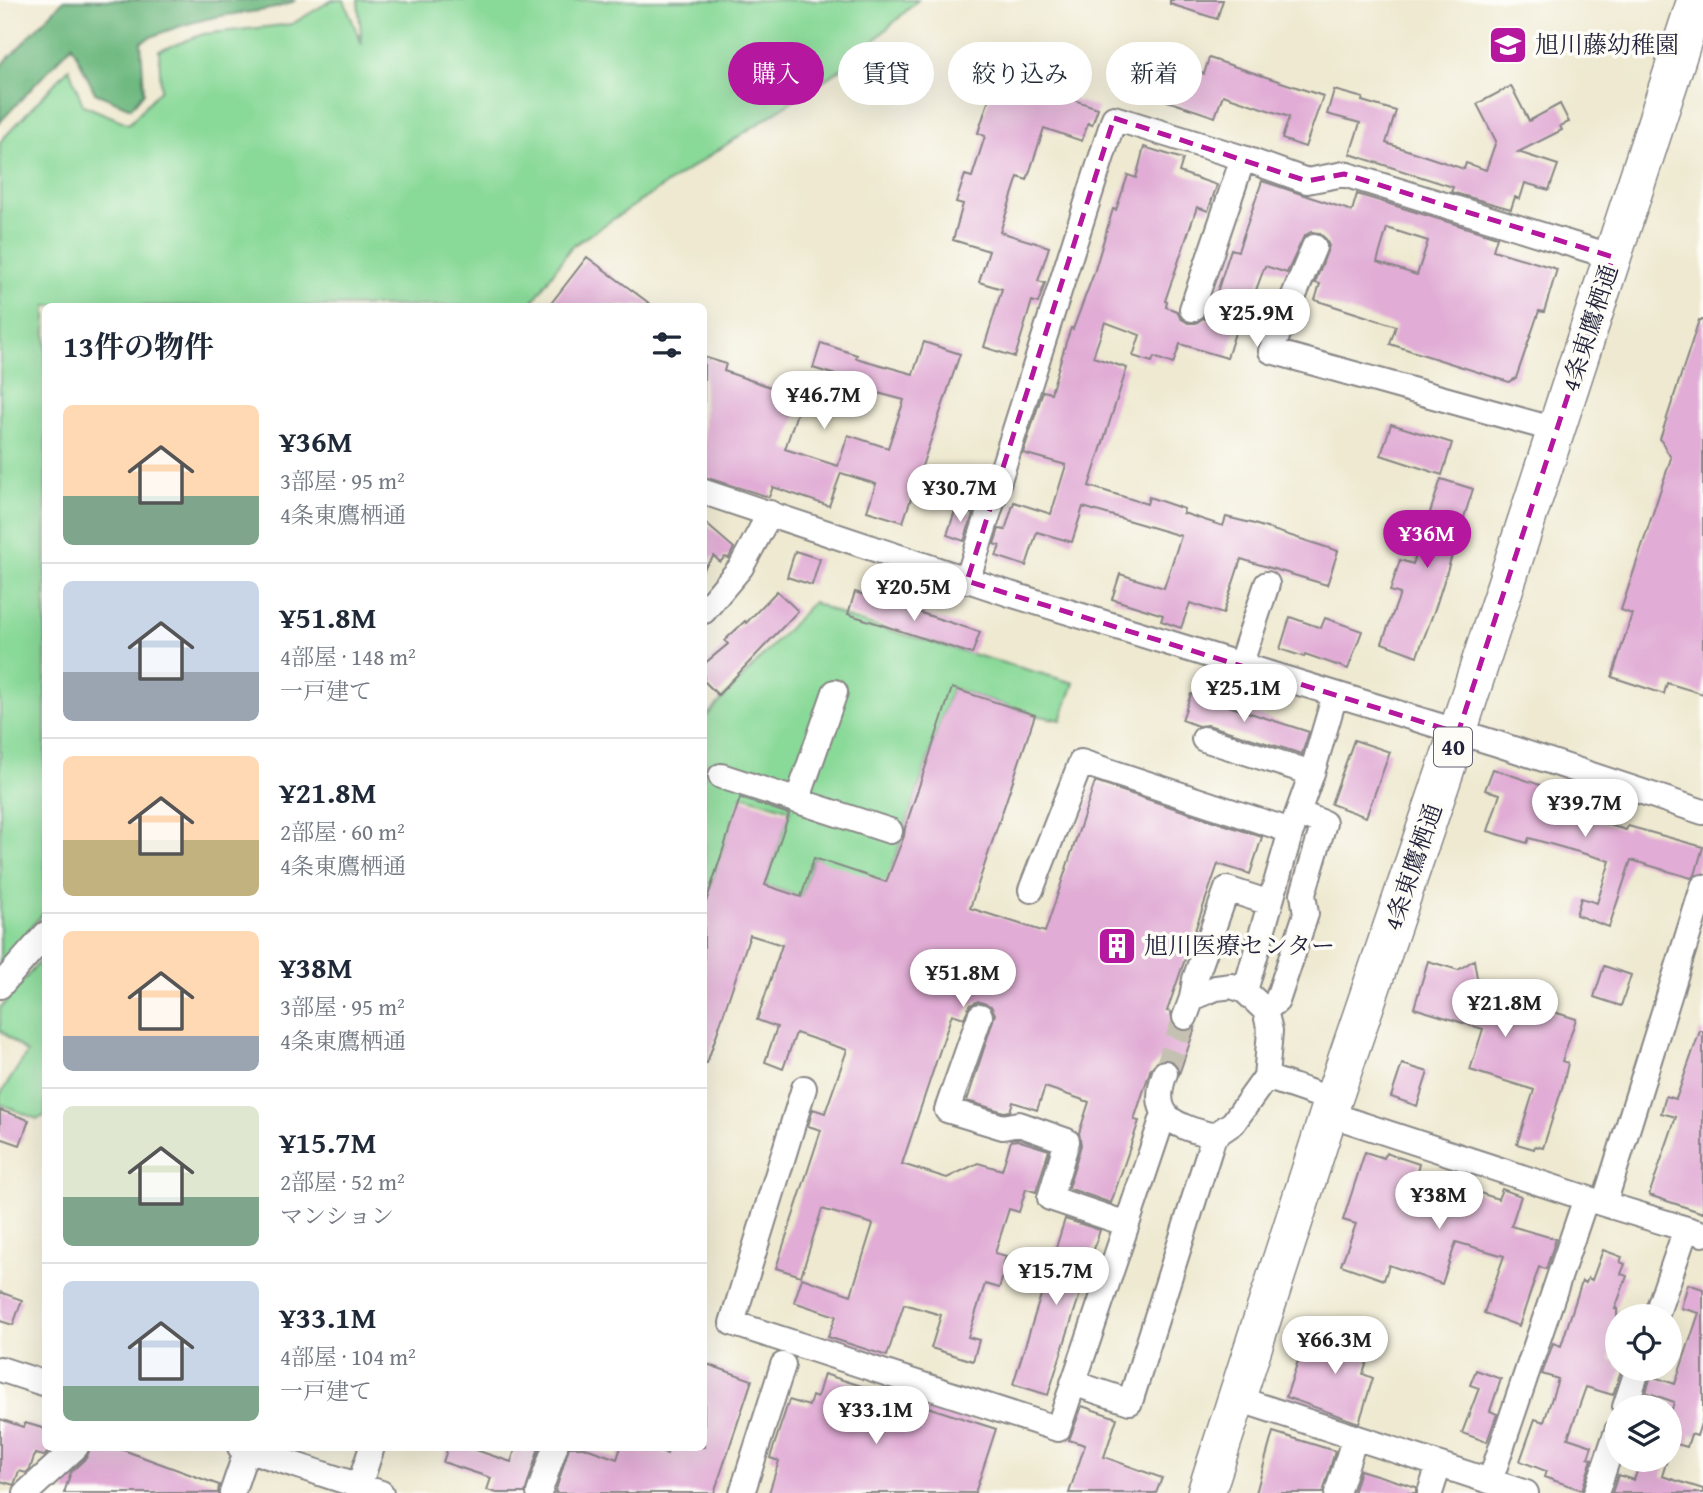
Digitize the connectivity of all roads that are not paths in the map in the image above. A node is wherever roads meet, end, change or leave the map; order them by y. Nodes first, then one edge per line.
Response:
1 (1696, 0) edge
2 (1243, 158) junction
3 (1314, 247) dead end
4 (1613, 257) junction
5 (1192, 309) dead end
6 (1556, 430) junction
7 (707, 493) edge
8 (770, 513) junction
9 (967, 580) junction
10 (1267, 584) dead end
11 (707, 607) edge
12 (1240, 666) junction
13 (835, 692) dead end
14 (1335, 695) junction
15 (1458, 733) junction
16 (1204, 739) dead end
17 (1312, 773) junction
18 (721, 776) dead end
19 (797, 801) junction
20 (1703, 811) edge
21 (1294, 822) junction
22 (890, 831) dead end
23 (1703, 887) edge
24 (1031, 890) dead end
25 (1270, 903) junction
26 (42, 939) edge
27 (0, 986) edge
28 (1245, 991) junction
29 (1265, 1010) junction
30 (980, 1016) dead end
31 (1165, 1073) tunnel mouth
32 (1266, 1077) junction
33 (804, 1088) dead end
34 (1331, 1107) junction
35 (1164, 1114) junction
36 (1214, 1136) junction
37 (1595, 1201) junction
38 (1127, 1224) junction
39 (1695, 1231) edge
40 (1662, 1304) edge
41 (783, 1365) dead end
42 (0, 1369) edge
43 (42, 1383) edge
44 (1073, 1383) junction
45 (1235, 1398) junction
46 (1355, 1437) junction
47 (72, 1451) edge
48 (249, 1451) edge
49 (256, 1451) edge
50 (372, 1451) edge
51 (554, 1451) edge
52 (1439, 1465) junction
53 (1605, 1466) edge
54 (1490, 1481) junction
55 (370, 1490) edge
56 (26, 1493) edge
57 (232, 1493) edge
58 (539, 1493) edge
59 (742, 1493) edge
60 (1206, 1493) edge
61 (1337, 1493) edge
62 (1430, 1493) edge
63 (1526, 1493) edge
64 (1596, 1493) edge

1 - 4 highway, 4条東鷹栖通 / 40
2 - 4 street
2 - 5 street
2 - 9 street
3 - 6 street
4 - 6 highway, 4条東鷹栖通 / 40
6 - 15 highway, 4条東鷹栖通 / 40
7 - 8 street
8 - 9 street
8 - 11 street
9 - 12 street
10 - 12 street
12 - 14 street
13 - 19 street
14 - 15 street
14 - 17 street
15 - 20 street
15 - 34 highway, 4条東鷹栖通 / 40
16 - 17 street
17 - 21 street
18 - 19 street
19 - 22 street
21 - 24 street
21 - 25 street
21 - 29 street
23 - 37 street
25 - 28 street
25 - 28 street
26 - 27 street
28 - 29 street
29 - 32 street
30 - 38 street
31 - 35 street
32 - 34 street
32 - 36 street
33 - 44 street
34 - 37 street
34 - 45 highway, 4条東鷹栖通 / 40
35 - 36 street
35 - 38 street
36 - 44 street
37 - 39 street
37 - 54 street
38 - 44 street
39 - 40 street
41 - 59 street
42 - 43 street
45 - 46 street
45 - 60 highway, 4条東鷹栖通 / 40
46 - 52 street
46 - 61 street
47 - 56 street
48 - 57 street
49 - 55 street
50 - 55 street
51 - 58 street
52 - 54 street
52 - 62 street
53 - 64 street
54 - 63 street

